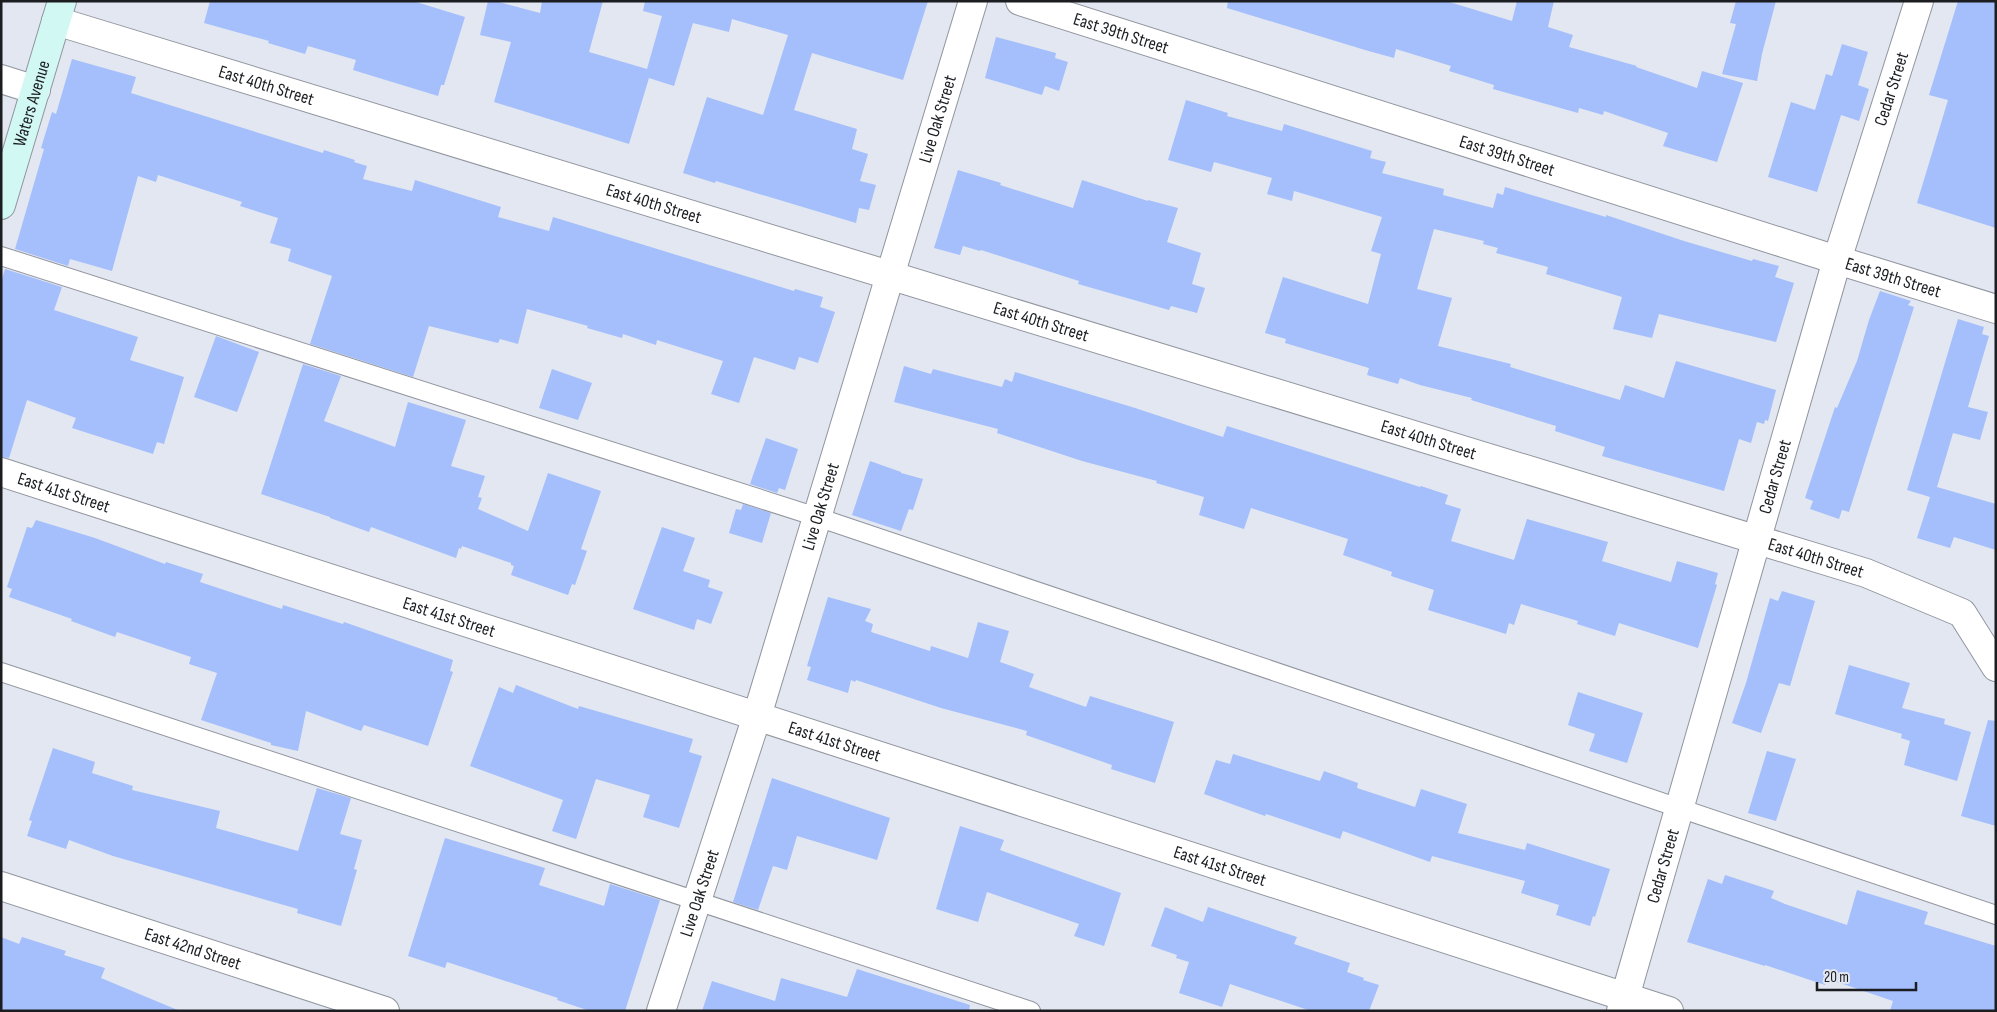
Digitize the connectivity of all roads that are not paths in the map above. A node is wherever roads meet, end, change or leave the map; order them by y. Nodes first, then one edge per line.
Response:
1 (973, 1) edge
2 (1020, 1) edge
3 (1919, 1) edge
4 (59, 11) edge
5 (1, 79) edge
6 (36, 90) junction
7 (1, 205) edge
8 (1, 256) edge
9 (1836, 260) junction
10 (890, 276) junction
11 (1996, 309) edge
12 (1, 472) edge
13 (817, 517) junction
14 (1756, 539) junction
15 (1996, 668) edge
16 (1, 672) edge
17 (756, 716) junction
18 (1679, 809) junction
19 (1, 886) edge
20 (697, 900) junction
21 (1996, 915) edge
22 (1624, 1004) edge
23 (386, 1011) edge
24 (661, 1011) edge
25 (1031, 1011) edge
26 (1669, 1011) edge

1 - 10 street, Live Oak Street
2 - 9 street, East 39th Street
3 - 9 street, Cedar Street
4 - 6 main road, Waters Avenue
4 - 10 street, East 40th Street
5 - 6 street
6 - 7 main road, Waters Avenue
8 - 13 lane
9 - 11 street, East 39th Street
9 - 14 street, Cedar Street
10 - 13 street, Live Oak Street
10 - 14 street, East 40th Street
12 - 17 street, East 41st Street
13 - 17 street, Live Oak Street
13 - 18 lane
14 - 15 street, East 40th Street
14 - 18 street, Cedar Street
16 - 20 lane
17 - 20 street, Live Oak Street
17 - 22 street, East 41st Street
18 - 21 lane
18 - 22 street, Cedar Street
19 - 23 street, East 42nd Street
20 - 24 street, Live Oak Street
20 - 25 lane
22 - 26 street, East 41st Street

